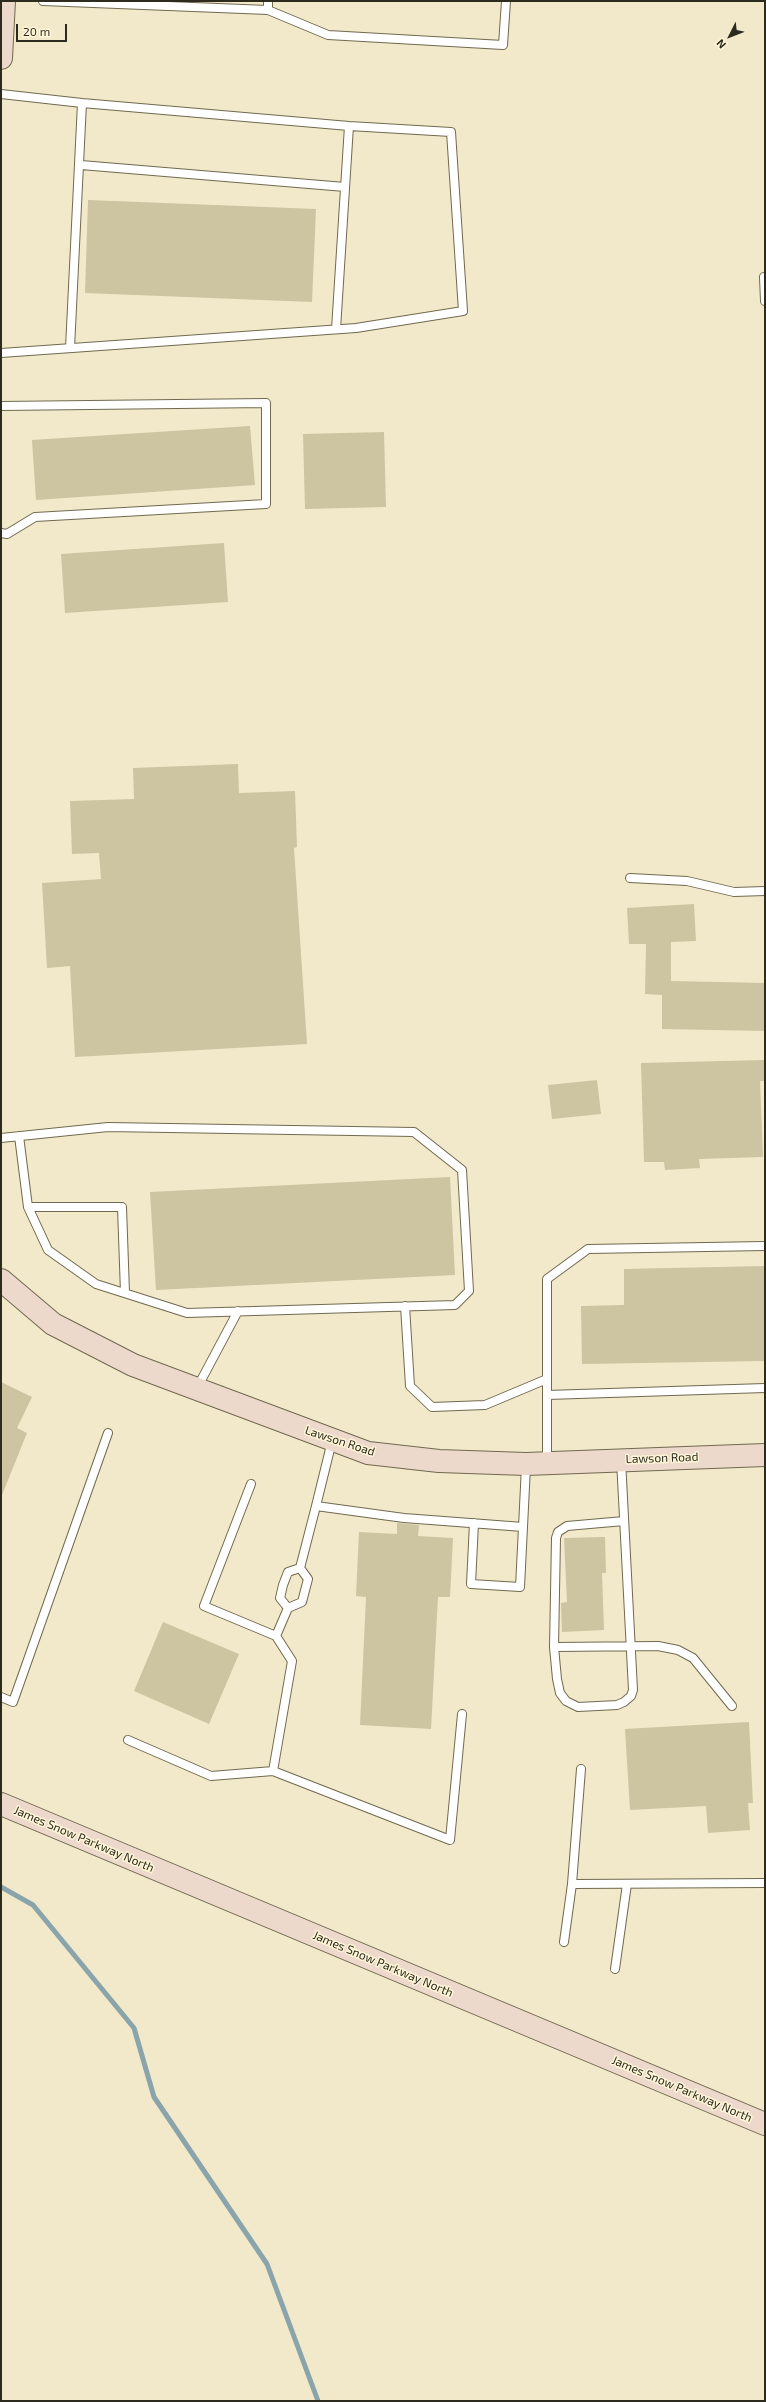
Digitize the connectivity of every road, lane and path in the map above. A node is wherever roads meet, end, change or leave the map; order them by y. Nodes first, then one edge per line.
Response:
1 (4, 1) edge
2 (43, 1) edge
3 (268, 1) edge
4 (506, 1) edge
5 (268, 10) junction
6 (1, 45) edge
7 (1, 94) edge
8 (82, 103) junction
9 (349, 126) junction
10 (81, 165) junction
11 (345, 187) junction
12 (764, 278) dead end
13 (765, 301) edge
14 (336, 329) junction
15 (70, 348) junction
16 (1, 353) edge
17 (1, 406) edge
18 (1, 533) edge
19 (630, 878) dead end
20 (765, 891) edge
21 (19, 1136) junction
22 (1, 1138) edge
23 (28, 1207) junction
24 (765, 1246) edge
25 (1, 1280) edge
26 (125, 1293) junction
27 (405, 1306) junction
28 (238, 1311) junction
29 (547, 1379) junction
30 (765, 1388) edge
31 (196, 1389) junction
32 (547, 1395) junction
33 (108, 1434) dead end
34 (332, 1441) junction
35 (765, 1455) edge
36 (620, 1460) junction
37 (548, 1463) junction
38 (526, 1464) junction
39 (251, 1484) dead end
40 (316, 1506) junction
41 (624, 1521) junction
42 (474, 1523) junction
43 (523, 1526) junction
44 (300, 1568) junction
45 (288, 1608) junction
46 (276, 1636) junction
47 (630, 1646) junction
48 (554, 1647) junction
49 (1, 1697) edge
50 (732, 1706) dead end
51 (462, 1714) dead end
52 (128, 1740) dead end
53 (581, 1769) dead end
54 (273, 1771) junction
55 (1, 1804) edge
56 (765, 1883) edge
57 (572, 1884) junction
58 (627, 1884) junction
59 (564, 1942) dead end
60 (615, 1970) dead end
61 (765, 2124) edge

1 - 6 street
2 - 5 lane
3 - 5 lane
4 - 5 lane
7 - 8 lane
8 - 9 lane
8 - 10 lane
9 - 11 lane
9 - 14 lane
10 - 11 lane
10 - 15 lane
11 - 14 lane
12 - 13 lane
14 - 15 lane
15 - 16 lane
17 - 18 lane
19 - 20 lane
21 - 22 lane
21 - 23 lane
21 - 27 lane
23 - 26 lane
23 - 26 lane
24 - 29 lane
25 - 31 street, Lawson Road
26 - 28 lane
27 - 28 lane
27 - 29 lane
28 - 31 lane
29 - 32 lane
30 - 32 lane
31 - 34 street, Lawson Road
32 - 37 lane
33 - 49 lane
34 - 38 street, Lawson Road
34 - 40 lane
35 - 36 street, Lawson Road
36 - 37 street, Lawson Road
36 - 41 lane
37 - 38 street, Lawson Road
38 - 43 lane
39 - 46 lane
40 - 42 lane
40 - 44 lane
41 - 47 lane
41 - 48 lane
42 - 43 lane
42 - 43 lane
44 - 45 lane
44 - 45 lane
45 - 46 lane
46 - 54 lane
47 - 48 lane
47 - 48 lane
47 - 50 lane
51 - 54 lane
52 - 54 lane
53 - 57 lane
55 - 61 street, James Snow Parkway North
56 - 58 lane
57 - 58 lane
57 - 59 lane
58 - 60 lane

